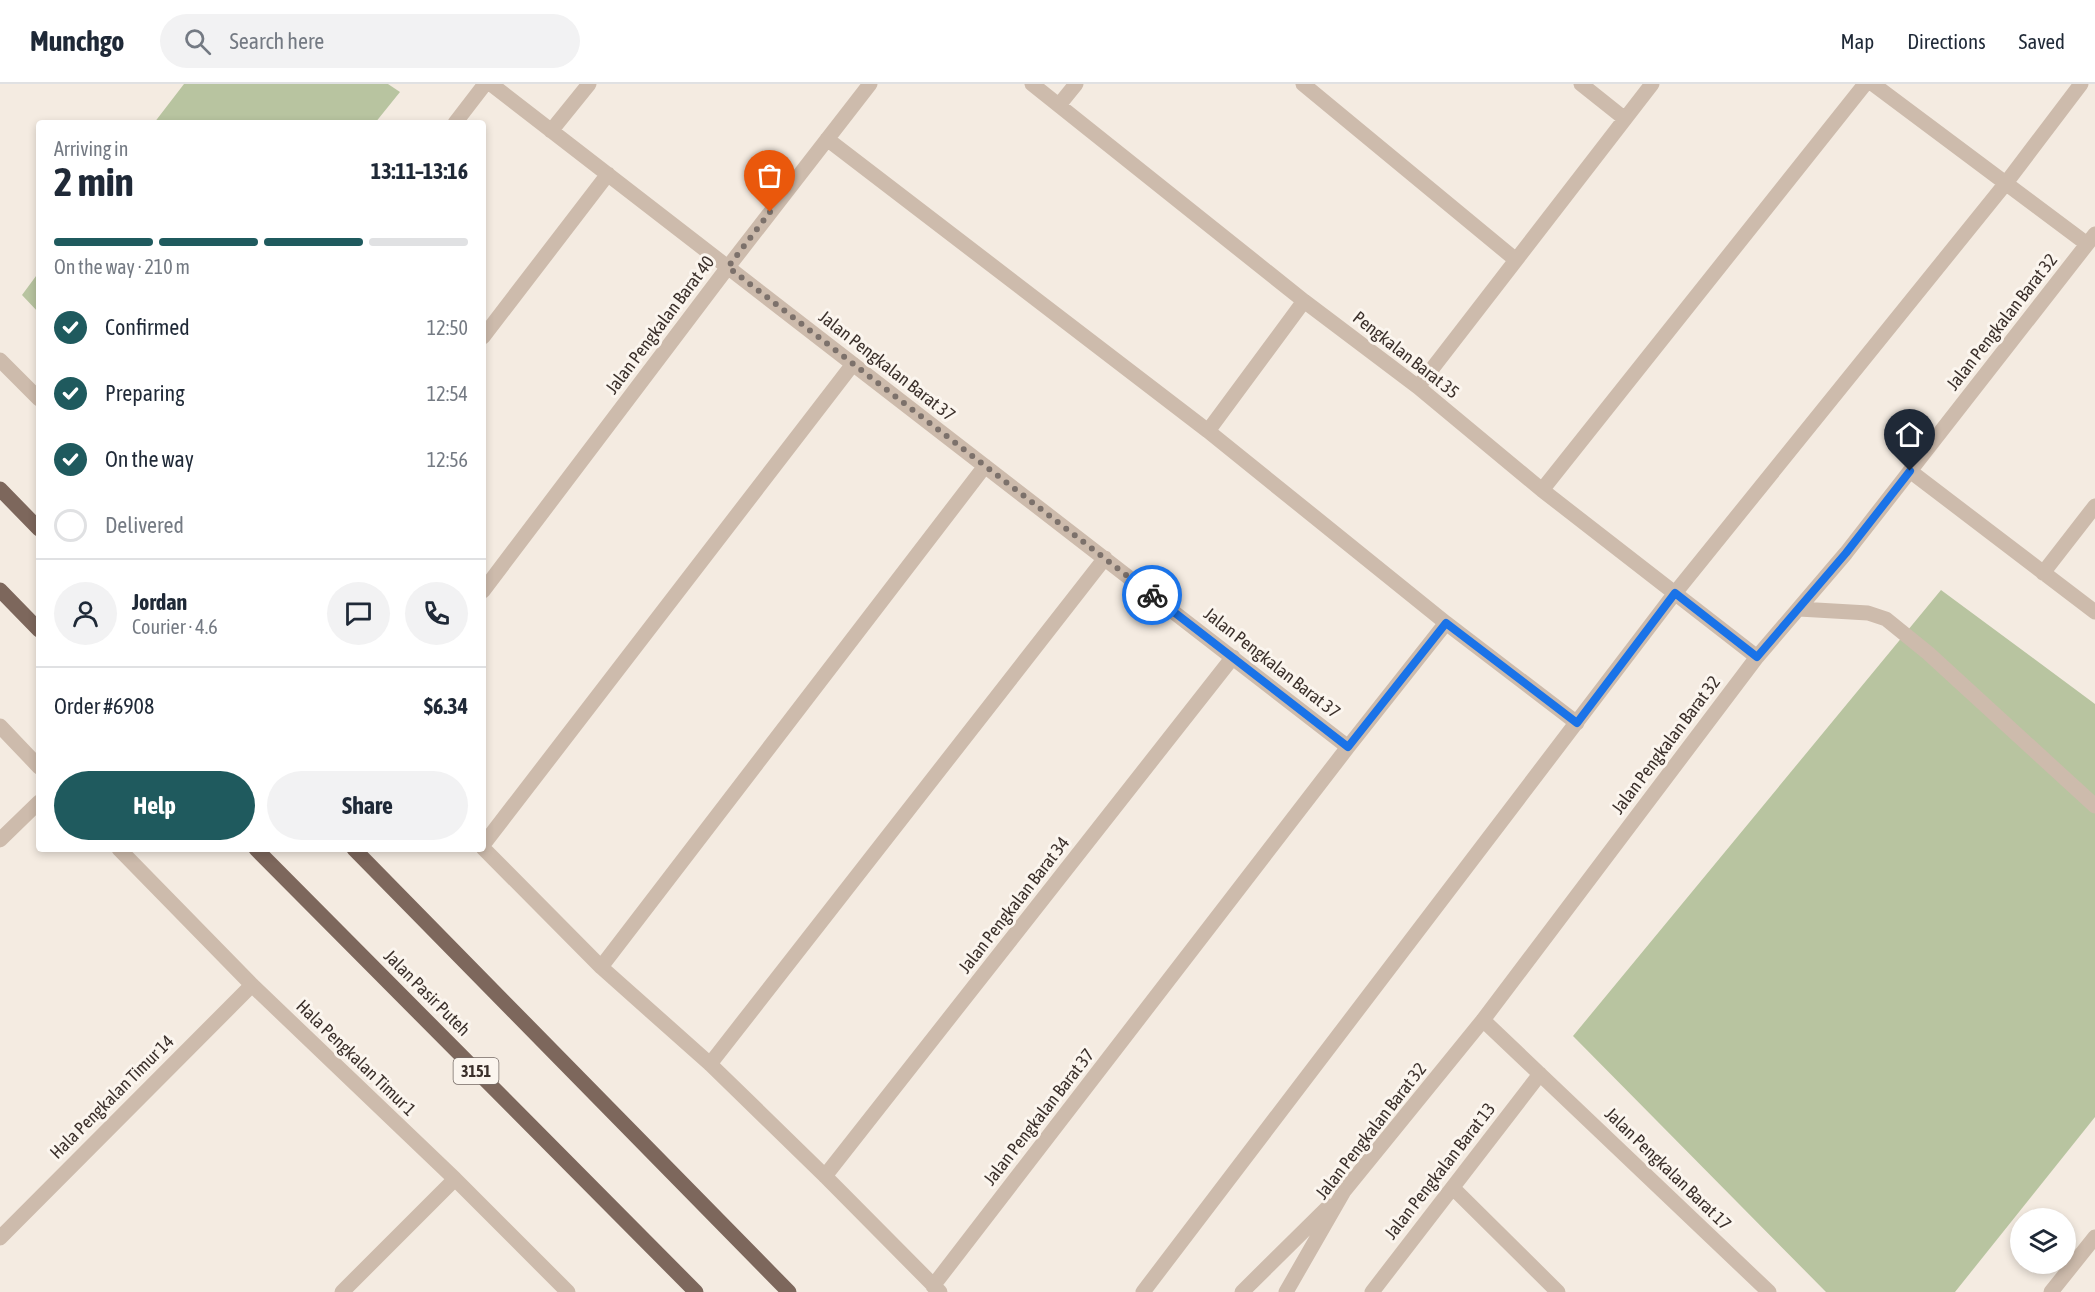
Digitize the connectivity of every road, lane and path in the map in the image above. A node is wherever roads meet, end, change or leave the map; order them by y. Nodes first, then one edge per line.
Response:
1 (485, 84) edge
2 (491, 84) edge
3 (589, 84) edge
4 (870, 84) edge
5 (1076, 84) edge
6 (1303, 84) edge
7 (1581, 84) edge
8 (1652, 84) edge
9 (1865, 84) edge
10 (1873, 84) edge
11 (2081, 84) edge
12 (1036, 86) edge
13 (1059, 105) junction
14 (1625, 119) junction
15 (457, 120) edge
16 (551, 131) junction
17 (827, 139) junction
18 (608, 174) junction
19 (2006, 183) junction
20 (2091, 239) edge
21 (1516, 260) junction
22 (728, 267) junction
23 (1304, 301) junction
24 (486, 333) edge
25 (0, 360) edge
26 (853, 364) junction
27 (1418, 387) junction
28 (36, 396) edge
29 (1208, 431) junction
30 (985, 466) junction
31 (1910, 471) junction
32 (0, 489) edge
33 (1542, 490) junction
34 (2095, 506) edge
35 (36, 526) edge
36 (1105, 558) junction
37 (2043, 573) junction
38 (486, 587) edge
39 (1675, 593) junction
40 (3, 594) edge
41 (1799, 609) junction
42 (2095, 612) edge
43 (1446, 623) junction
44 (36, 627) edge
45 (1233, 657) junction
46 (1757, 657) junction
47 (1577, 723) junction
48 (0, 726) edge
49 (1348, 747) junction
50 (36, 764) edge
51 (36, 805) edge
52 (2095, 806) edge
53 (0, 840) edge
54 (486, 843) edge
55 (486, 850) edge
56 (122, 852) edge
57 (259, 852) edge
58 (357, 852) edge
59 (601, 967) junction
60 (252, 985) junction
61 (1483, 1020) junction
62 (710, 1064) junction
63 (1540, 1074) junction
64 (825, 1176) junction
65 (454, 1179) junction
66 (1453, 1188) junction
67 (1344, 1191) junction
68 (2095, 1237) edge
69 (0, 1238) edge
70 (937, 1289) edge
71 (342, 1292) edge
72 (568, 1292) edge
73 (696, 1292) edge
74 (789, 1292) edge
75 (1143, 1292) edge
76 (1242, 1292) edge
77 (1286, 1292) edge
78 (1372, 1292) edge
79 (1558, 1292) edge
80 (1769, 1292) edge
81 (2051, 1292) edge

1 - 15 street
2 - 16 street, Jalan Pengkalan Barat 37
3 - 16 street
4 - 17 street, Jalan Pengkalan Barat 40
5 - 13 street
6 - 21 street
7 - 14 street
8 - 14 street
9 - 33 street
10 - 19 street
11 - 19 street
12 - 13 street, Pengkalan Barat 35
13 - 23 street, Pengkalan Barat 35
14 - 21 street
16 - 18 street, Jalan Pengkalan Barat 37
17 - 22 street, Jalan Pengkalan Barat 40
17 - 29 street
18 - 22 street, Jalan Pengkalan Barat 37
18 - 24 street
19 - 20 street
19 - 39 street
20 - 31 street, Jalan Pengkalan Barat 32
21 - 27 street
22 - 26 street, Jalan Pengkalan Barat 37
22 - 38 street, Jalan Pengkalan Barat 40
23 - 27 street, Pengkalan Barat 35
23 - 29 street
25 - 28 street
26 - 30 street, Jalan Pengkalan Barat 37
26 - 54 street
27 - 33 street, Pengkalan Barat 35
29 - 43 street
30 - 36 street, Jalan Pengkalan Barat 37
30 - 59 street
31 - 37 street
31 - 41 street, Jalan Pengkalan Barat 32
32 - 35 main road
33 - 39 street, Pengkalan Barat 35
34 - 37 street
36 - 45 street, Jalan Pengkalan Barat 37
36 - 62 street
37 - 42 street
39 - 46 street, Pengkalan Barat 35
39 - 47 street
40 - 44 main road
41 - 46 street, Jalan Pengkalan Barat 32
41 - 52 street
43 - 47 street
43 - 49 street
45 - 49 street, Jalan Pengkalan Barat 37
45 - 64 street, Jalan Pengkalan Barat 34
46 - 61 street, Jalan Pengkalan Barat 32
47 - 75 street
48 - 50 street
49 - 70 street, Jalan Pengkalan Barat 37
51 - 53 street
55 - 59 street
56 - 60 street, Hala Pengkalan Timur 1
57 - 73 main road, Jalan Pasir Puteh / 3151
58 - 74 main road
59 - 62 street
60 - 65 street, Hala Pengkalan Timur 1
60 - 69 street, Hala Pengkalan Timur 14
61 - 63 street, Jalan Pengkalan Barat 17
61 - 67 street, Jalan Pengkalan Barat 32
62 - 64 street
63 - 66 street, Jalan Pengkalan Barat 13
63 - 80 street, Jalan Pengkalan Barat 17
64 - 70 street
65 - 71 street
65 - 72 street, Hala Pengkalan Timur 1
66 - 78 street, Jalan Pengkalan Barat 13
66 - 79 street
67 - 76 street
67 - 77 street, Jalan Pengkalan Barat 32
68 - 81 street

